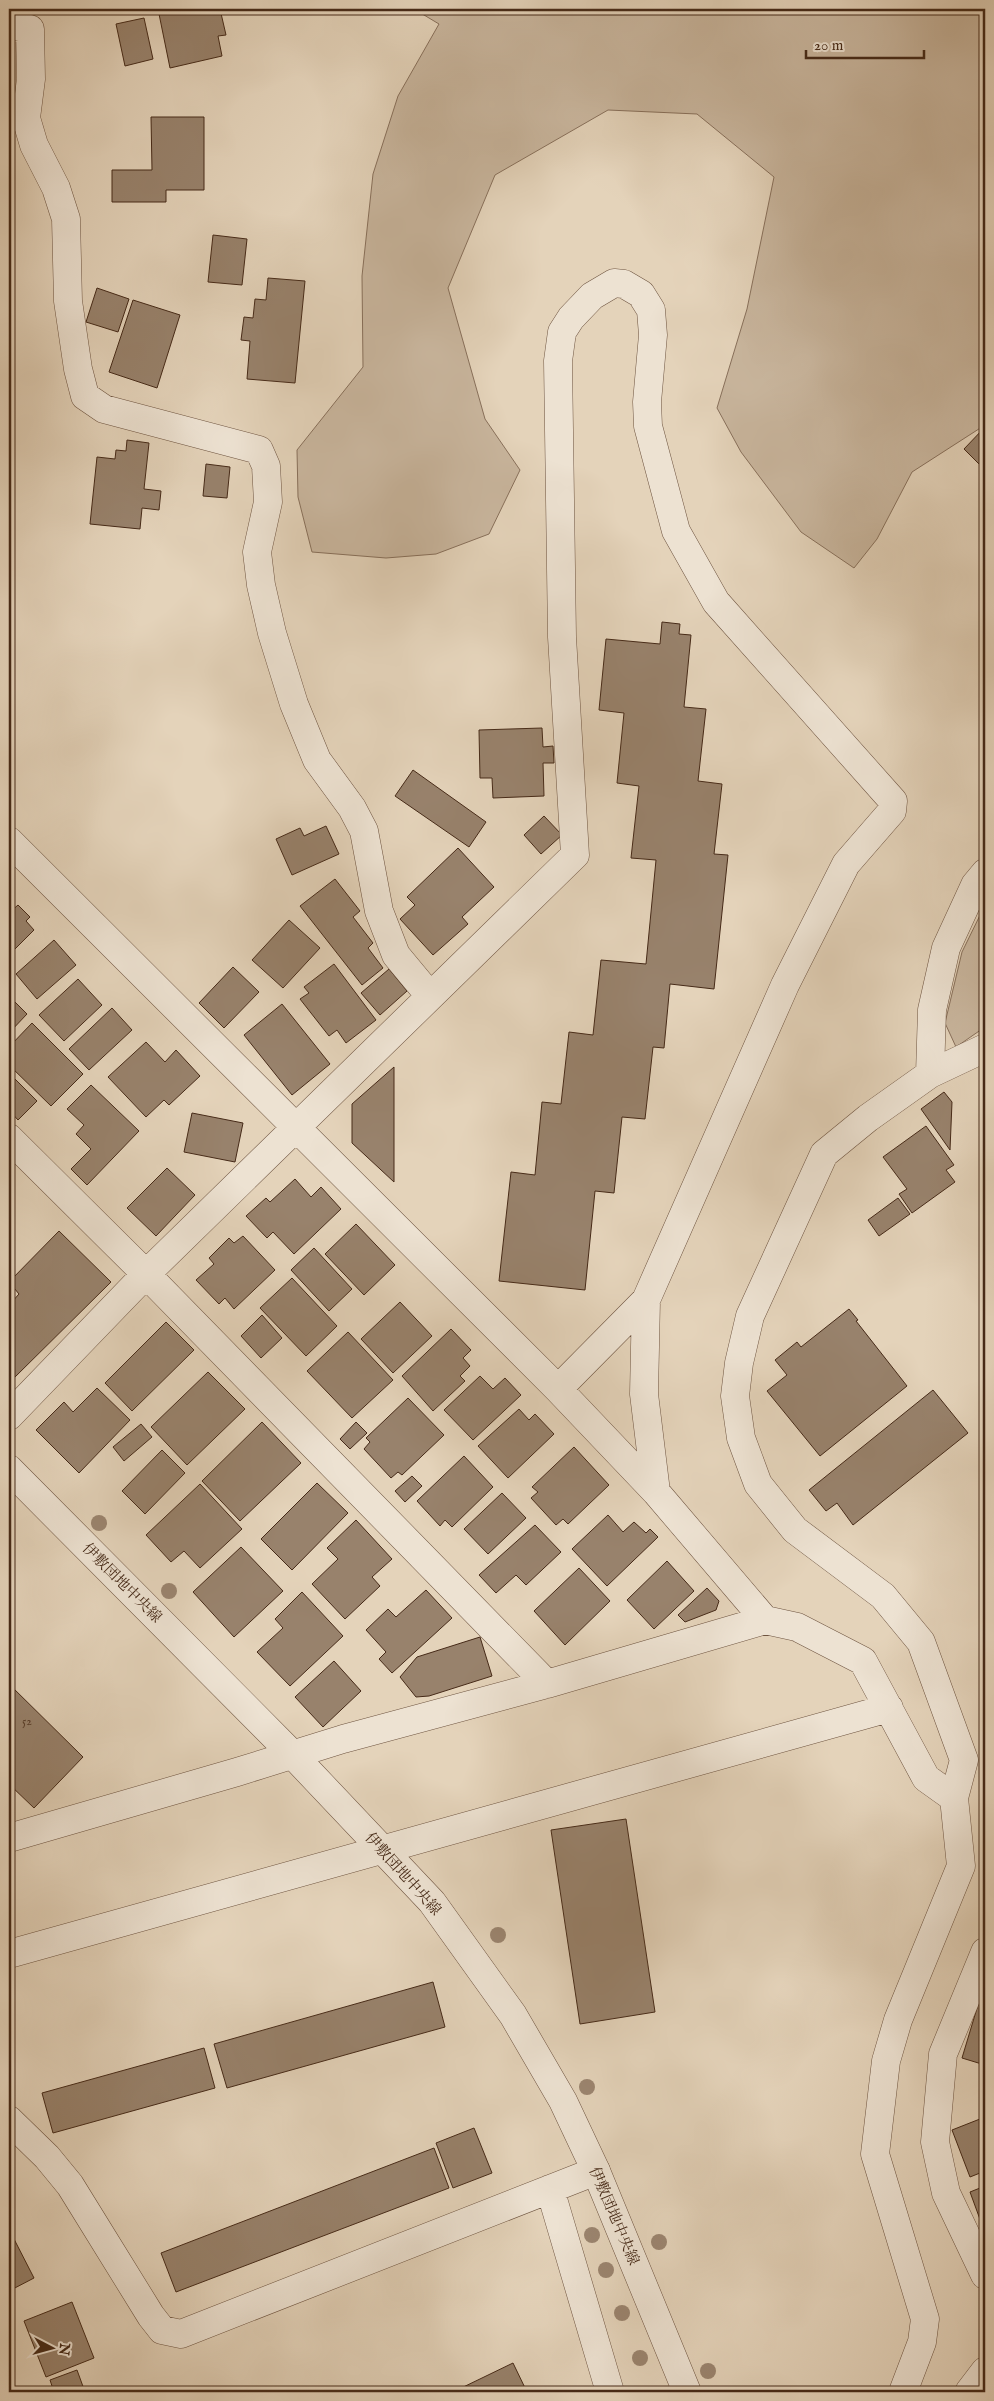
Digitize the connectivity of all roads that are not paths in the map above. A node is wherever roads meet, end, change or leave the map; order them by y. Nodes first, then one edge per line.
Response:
1 (9, 25) edge
2 (9, 841) edge
3 (985, 873) edge
4 (430, 996) junction
5 (985, 1048) edge
6 (930, 1074) junction
7 (296, 1128) junction
8 (9, 1138) edge
9 (146, 1274) junction
10 (646, 1300) junction
11 (558, 1389) junction
12 (9, 1416) edge
13 (9, 1468) edge
14 (656, 1492) junction
15 (765, 1620) junction
16 (547, 1684) junction
17 (889, 1708) junction
18 (293, 1755) junction
19 (975, 1761) edge
20 (954, 1798) junction
21 (9, 1838) edge
22 (382, 1849) junction
23 (985, 1952) edge
24 (9, 1954) edge
25 (9, 2120) edge
26 (596, 2170) junction
27 (550, 2189) junction
28 (985, 2275) edge
29 (985, 2371) edge
30 (610, 2392) edge
31 (687, 2392) edge
32 (904, 2392) edge
33 (969, 2392) edge

1 - 4 street
2 - 7 street
3 - 6 street
4 - 7 street
4 - 10 street
5 - 6 street
6 - 19 street
7 - 9 street
7 - 11 street
8 - 9 street
9 - 12 street
9 - 16 street
10 - 11 street
10 - 14 street
11 - 14 street
13 - 18 street, 伊敷団地中央線
14 - 15 street
15 - 16 street
15 - 17 street
16 - 18 street
17 - 20 street
17 - 22 street
18 - 21 street
18 - 22 street, 伊敷団地中央線
19 - 20 street
20 - 32 street
22 - 24 street
22 - 26 street, 伊敷団地中央線
23 - 28 street
25 - 27 street
26 - 27 street
26 - 31 street, 伊敷団地中央線
27 - 30 street
29 - 33 street

